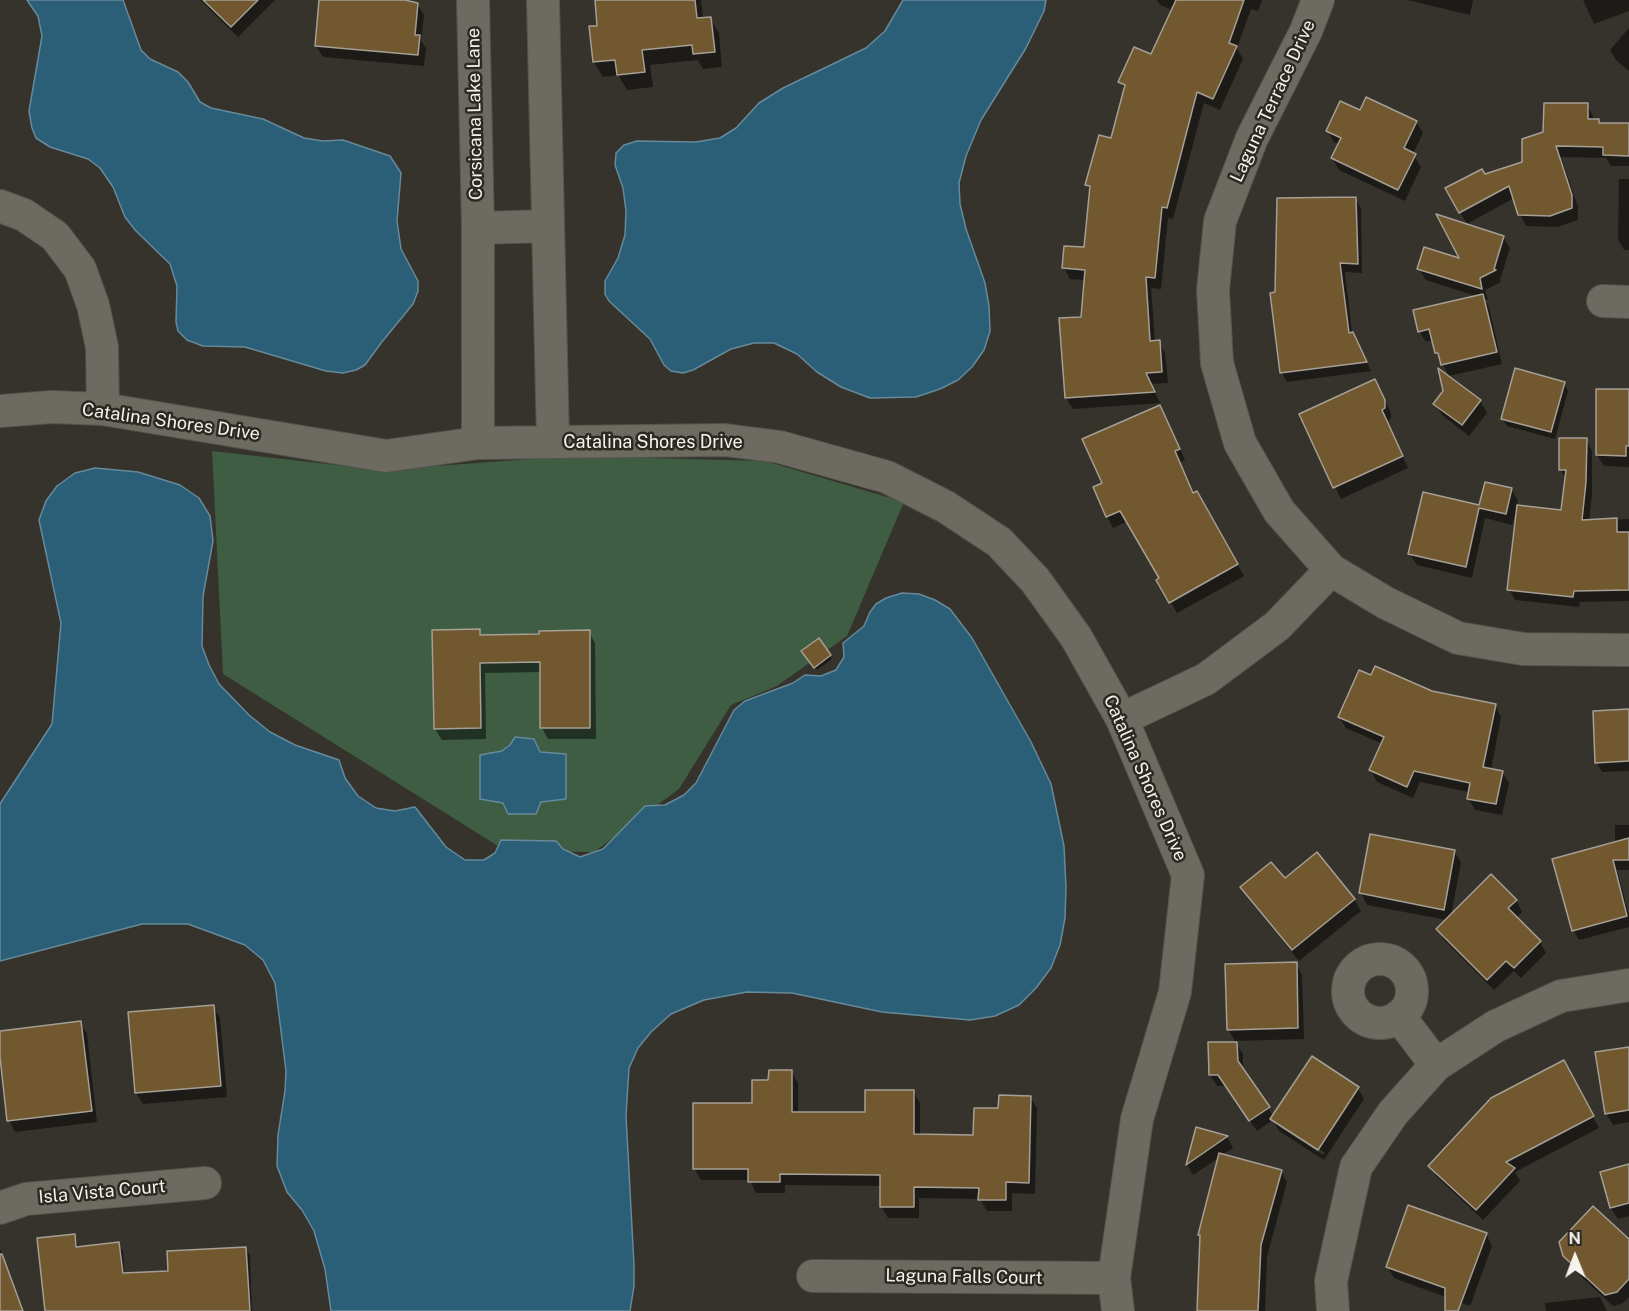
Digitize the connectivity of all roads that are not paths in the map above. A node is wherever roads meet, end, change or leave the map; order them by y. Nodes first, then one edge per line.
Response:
1 (473, 0) edge
2 (543, 0) edge
3 (1318, 0) edge
4 (0, 206) edge
5 (548, 226) junction
6 (478, 228) junction
7 (103, 409) junction
8 (0, 411) edge
9 (553, 442) junction
10 (478, 443) junction
11 (1331, 570) junction
12 (1629, 650) edge
13 (1122, 719) junction
14 (1629, 985) edge
15 (1399, 1016) dead end
16 (1436, 1065) junction
17 (205, 1183) dead end
18 (0, 1208) edge
19 (813, 1276) dead end
20 (1114, 1278) junction
21 (1118, 1311) edge
22 (1333, 1311) edge

1 - 6 street, Corsicana Lake Lane
2 - 5 street
3 - 11 street, Laguna Terrace Drive
4 - 7 street
5 - 6 street
5 - 9 street
6 - 10 street, Corsicana Lake Lane
7 - 8 street, Catalina Shores Drive
7 - 10 street, Catalina Shores Drive
9 - 10 street, Catalina Shores Drive
9 - 13 street, Catalina Shores Drive
11 - 12 street, Laguna Terrace Drive
11 - 13 street
13 - 20 street, Catalina Shores Drive
14 - 16 street
15 - 16 street
16 - 22 street
17 - 18 street, Isla Vista Court
19 - 20 street, Laguna Falls Court
20 - 21 street, Catalina Shores Drive

